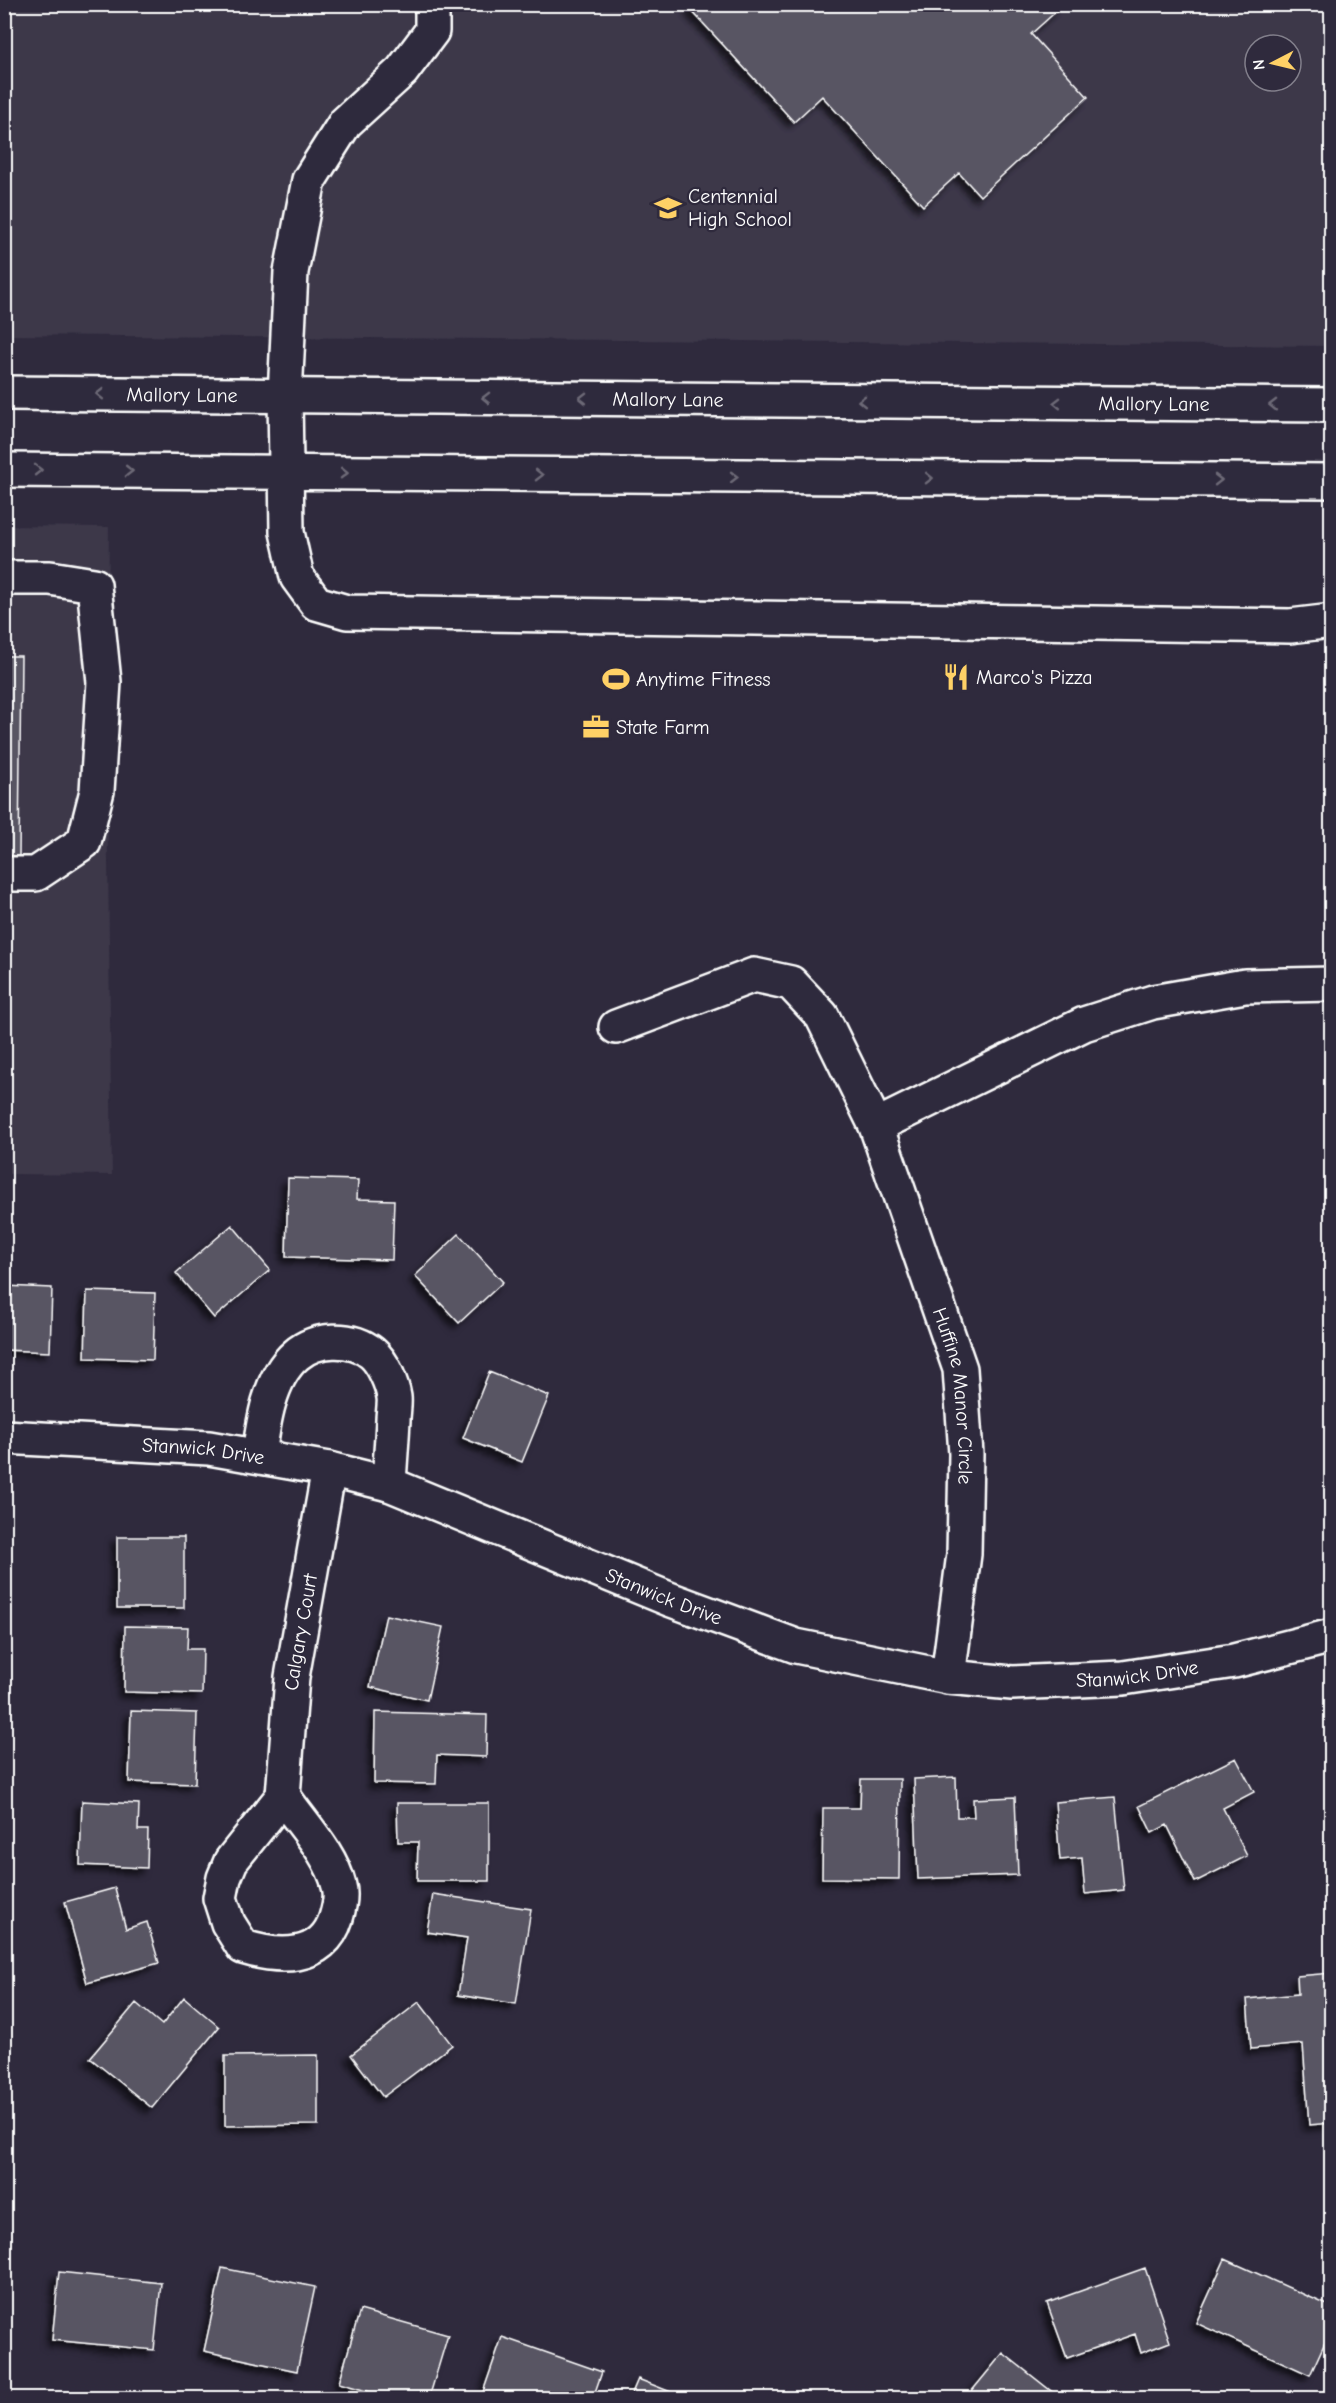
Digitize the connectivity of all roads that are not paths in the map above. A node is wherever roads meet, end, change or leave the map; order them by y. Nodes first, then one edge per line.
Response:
1 (432, 4) edge
2 (4, 393) edge
3 (285, 396) junction
4 (1332, 405) edge
5 (4, 470) edge
6 (286, 472) junction
7 (1332, 481) edge
8 (4, 578) edge
9 (1332, 621) edge
10 (4, 874) edge
11 (1332, 984) edge
12 (616, 1027) dead end
13 (876, 1126) junction
14 (4, 1437) edge
15 (259, 1456) junction
16 (329, 1469) junction
17 (389, 1484) junction
18 (1332, 1636) edge
19 (948, 1677) junction
20 (283, 1796) junction

1 - 3 street
3 -> 2 street, Mallory Lane
4 -> 3 street, Mallory Lane
3 - 6 street
5 -> 6 street
6 -> 7 street
6 - 9 street
8 - 10 street
11 - 13 street
12 - 13 street, Huffine Manor Circle
13 - 19 street, Huffine Manor Circle
14 - 15 street, Stanwick Drive
15 - 16 street, Stanwick Drive
15 - 17 street
16 - 17 street, Stanwick Drive
16 - 20 street, Calgary Court
17 - 19 street, Stanwick Drive
18 - 19 street, Stanwick Drive
20 - 20 street

